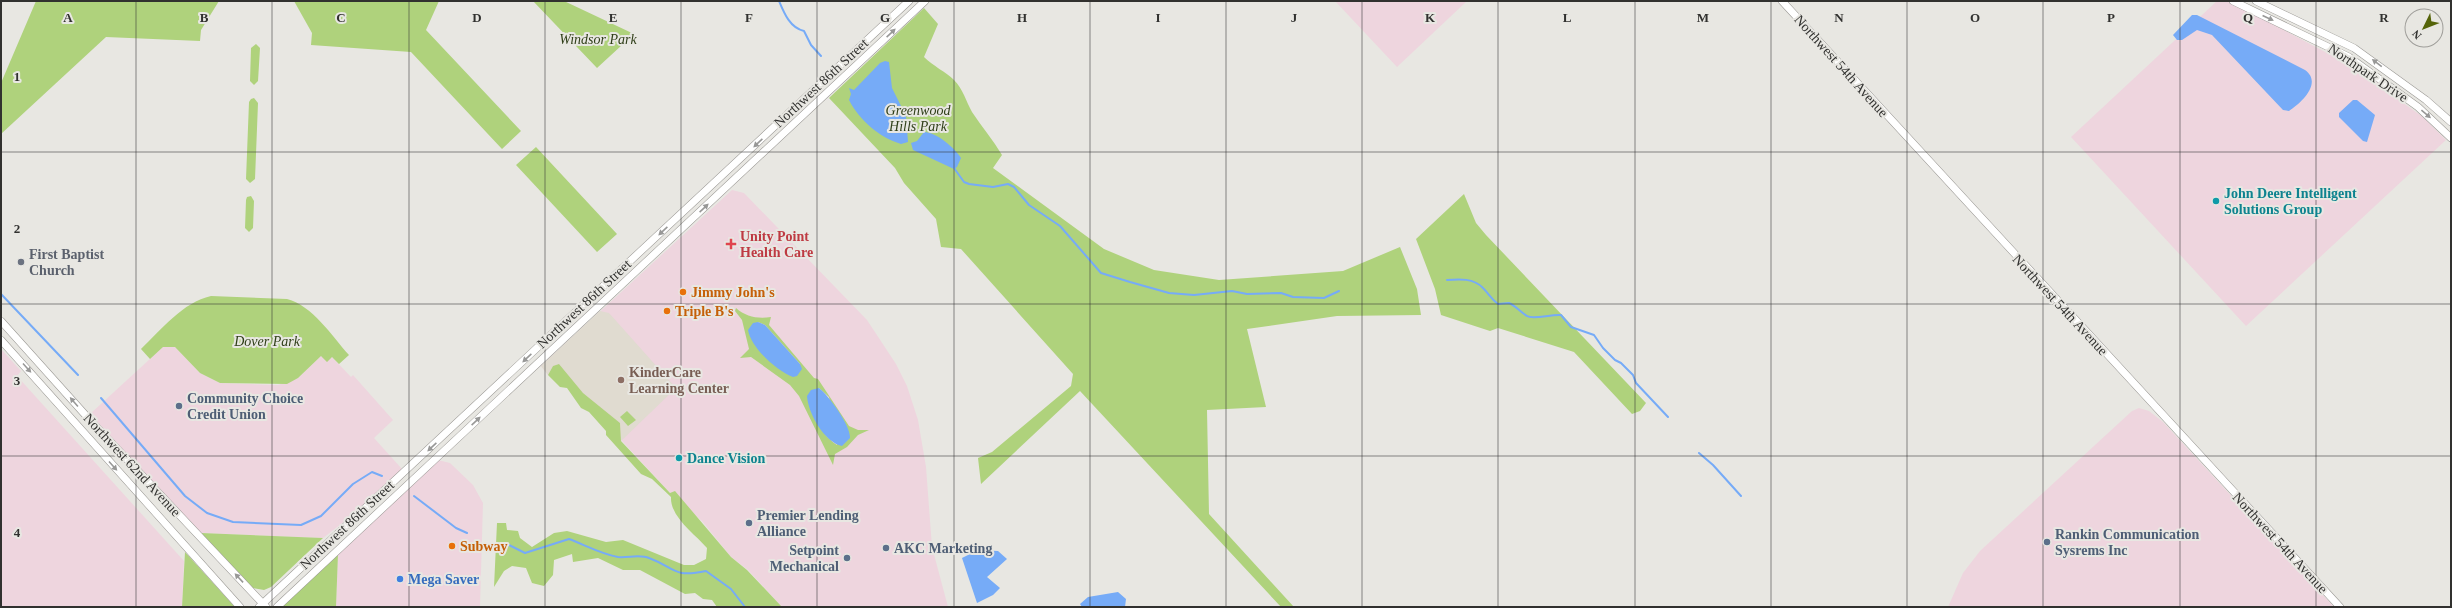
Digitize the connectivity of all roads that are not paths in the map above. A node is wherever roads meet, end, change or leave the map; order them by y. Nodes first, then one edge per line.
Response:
1 (909, 1) edge
2 (925, 1) edge
3 (1782, 1) edge
4 (2233, 1) edge
5 (2256, 1) edge
6 (2451, 122) edge
7 (2451, 138) edge
8 (1, 321) edge
9 (1, 340) edge
10 (263, 606) edge
11 (240, 607) edge
12 (277, 607) edge
13 (2340, 607) edge

1 -> 10 street, Northwest 86th Street
12 -> 2 street, Northwest 86th Street
3 - 13 street, Northwest 54th Avenue
4 -> 7 street, Northpark Drive
6 -> 5 street, Northpark Drive
10 -> 8 street, Northwest 62nd Avenue
9 -> 11 street, Northwest 62nd Avenue

